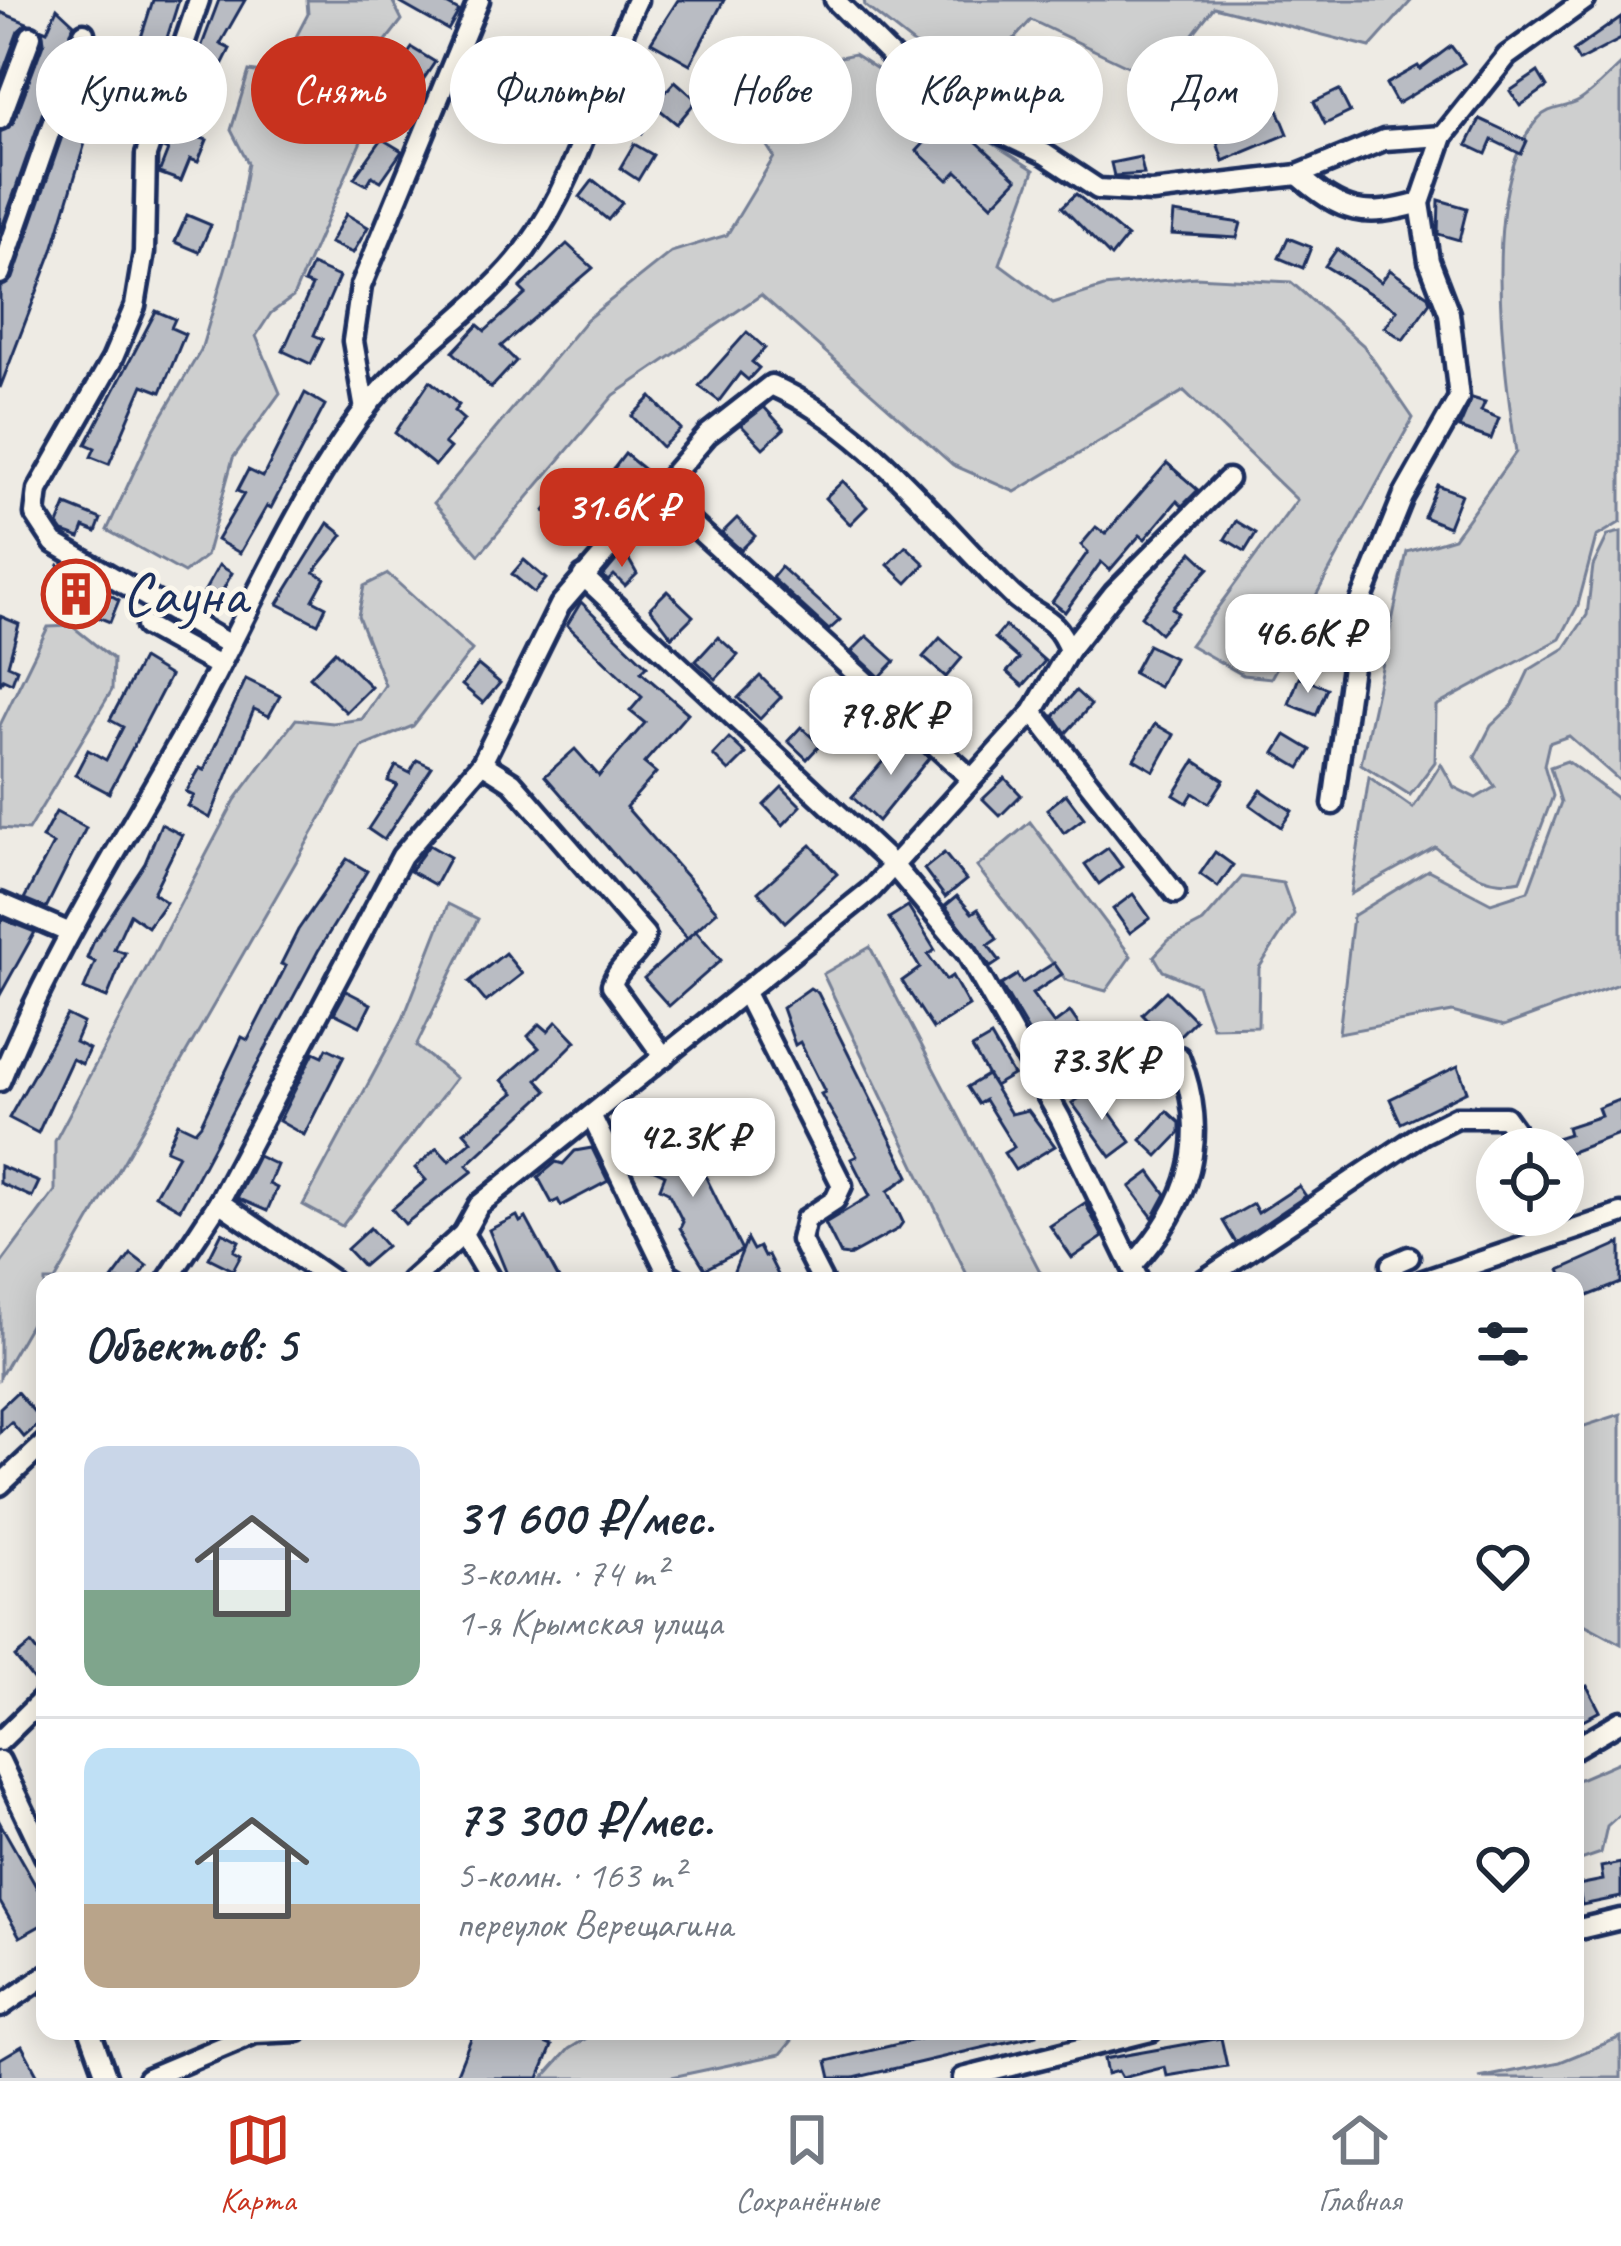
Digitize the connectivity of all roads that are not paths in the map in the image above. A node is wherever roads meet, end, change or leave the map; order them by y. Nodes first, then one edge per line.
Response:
1 (199, 0) edge
2 (479, 0) edge
3 (638, 0) edge
4 (835, 0) edge
5 (1585, 0) edge
6 (84, 33) dead end
7 (31, 36) dead end
8 (0, 119) edge
9 (1443, 136) junction
10 (1298, 176) junction
11 (1420, 203) junction
12 (0, 274) edge
13 (365, 410) junction
14 (1228, 479) dead end
15 (656, 491) junction
16 (583, 576) junction
17 (146, 626) dead end
18 (230, 645) junction
19 (1070, 650) junction
20 (219, 666) junction
21 (1034, 712) junction
22 (482, 764) junction
23 (972, 779) junction
24 (1333, 804) dead end
25 (893, 865) junction
26 (1175, 893) dead end
27 (0, 903) edge
28 (68, 932) junction
29 (745, 993) junction
30 (664, 1057) junction
31 (1179, 1057) dead end
32 (0, 1081) edge
33 (591, 1114) junction
34 (1513, 1128) edge
35 (219, 1202) junction
36 (1621, 1214) edge
37 (1584, 1220) edge
38 (463, 1234) junction
39 (1533, 1236) edge
40 (1409, 1257) dead end
41 (173, 1272) edge
42 (320, 1272) edge
43 (421, 1272) edge
44 (486, 1272) edge
45 (667, 1272) edge
46 (817, 1272) edge
47 (1134, 1272) edge
48 (1136, 1272) edge
49 (1216, 1272) edge
50 (1393, 1272) edge
51 (1445, 1272) edge
52 (36, 1451) edge
53 (0, 1485) edge
54 (36, 1712) edge
55 (1621, 1721) edge
56 (0, 1741) edge
57 (1584, 1743) edge
58 (0, 1761) edge
59 (36, 1837) edge
60 (1621, 1919) edge
61 (1584, 1928) edge
62 (36, 1981) edge
63 (2, 1999) edge
64 (93, 2040) edge
65 (236, 2040) edge
66 (1115, 2040) edge
67 (107, 2078) edge
68 (148, 2078) edge
69 (963, 2078) edge

1 - 18 street
2 - 13 street
3 - 13 street
4 - 10 street
5 - 9 street
6 - 12 street
7 - 8 street
9 - 10 street
9 - 11 street
10 - 11 street
11 - 24 street
13 - 18 street
14 - 19 street
15 - 16 street
15 - 19 street
15 - 23 street
16 - 22 street
16 - 25 street
17 - 20 street
18 - 20 street
19 - 21 street
20 - 28 street
21 - 23 street
21 - 26 street
22 - 30 street
22 - 35 street
23 - 25 street
25 - 29 street
25 - 47 street
27 - 28 street
28 - 32 street
29 - 30 street
29 - 46 street
30 - 33 street
31 - 48 street
33 - 38 street
33 - 45 street
34 - 49 street
35 - 41 street
35 - 42 street
36 - 37 street
38 - 43 street
38 - 44 street
39 - 51 street
40 - 50 street
52 - 53 street
54 - 56 street
55 - 57 street
58 - 59 street
60 - 61 street
62 - 63 street
64 - 67 street
65 - 68 street
66 - 69 street

